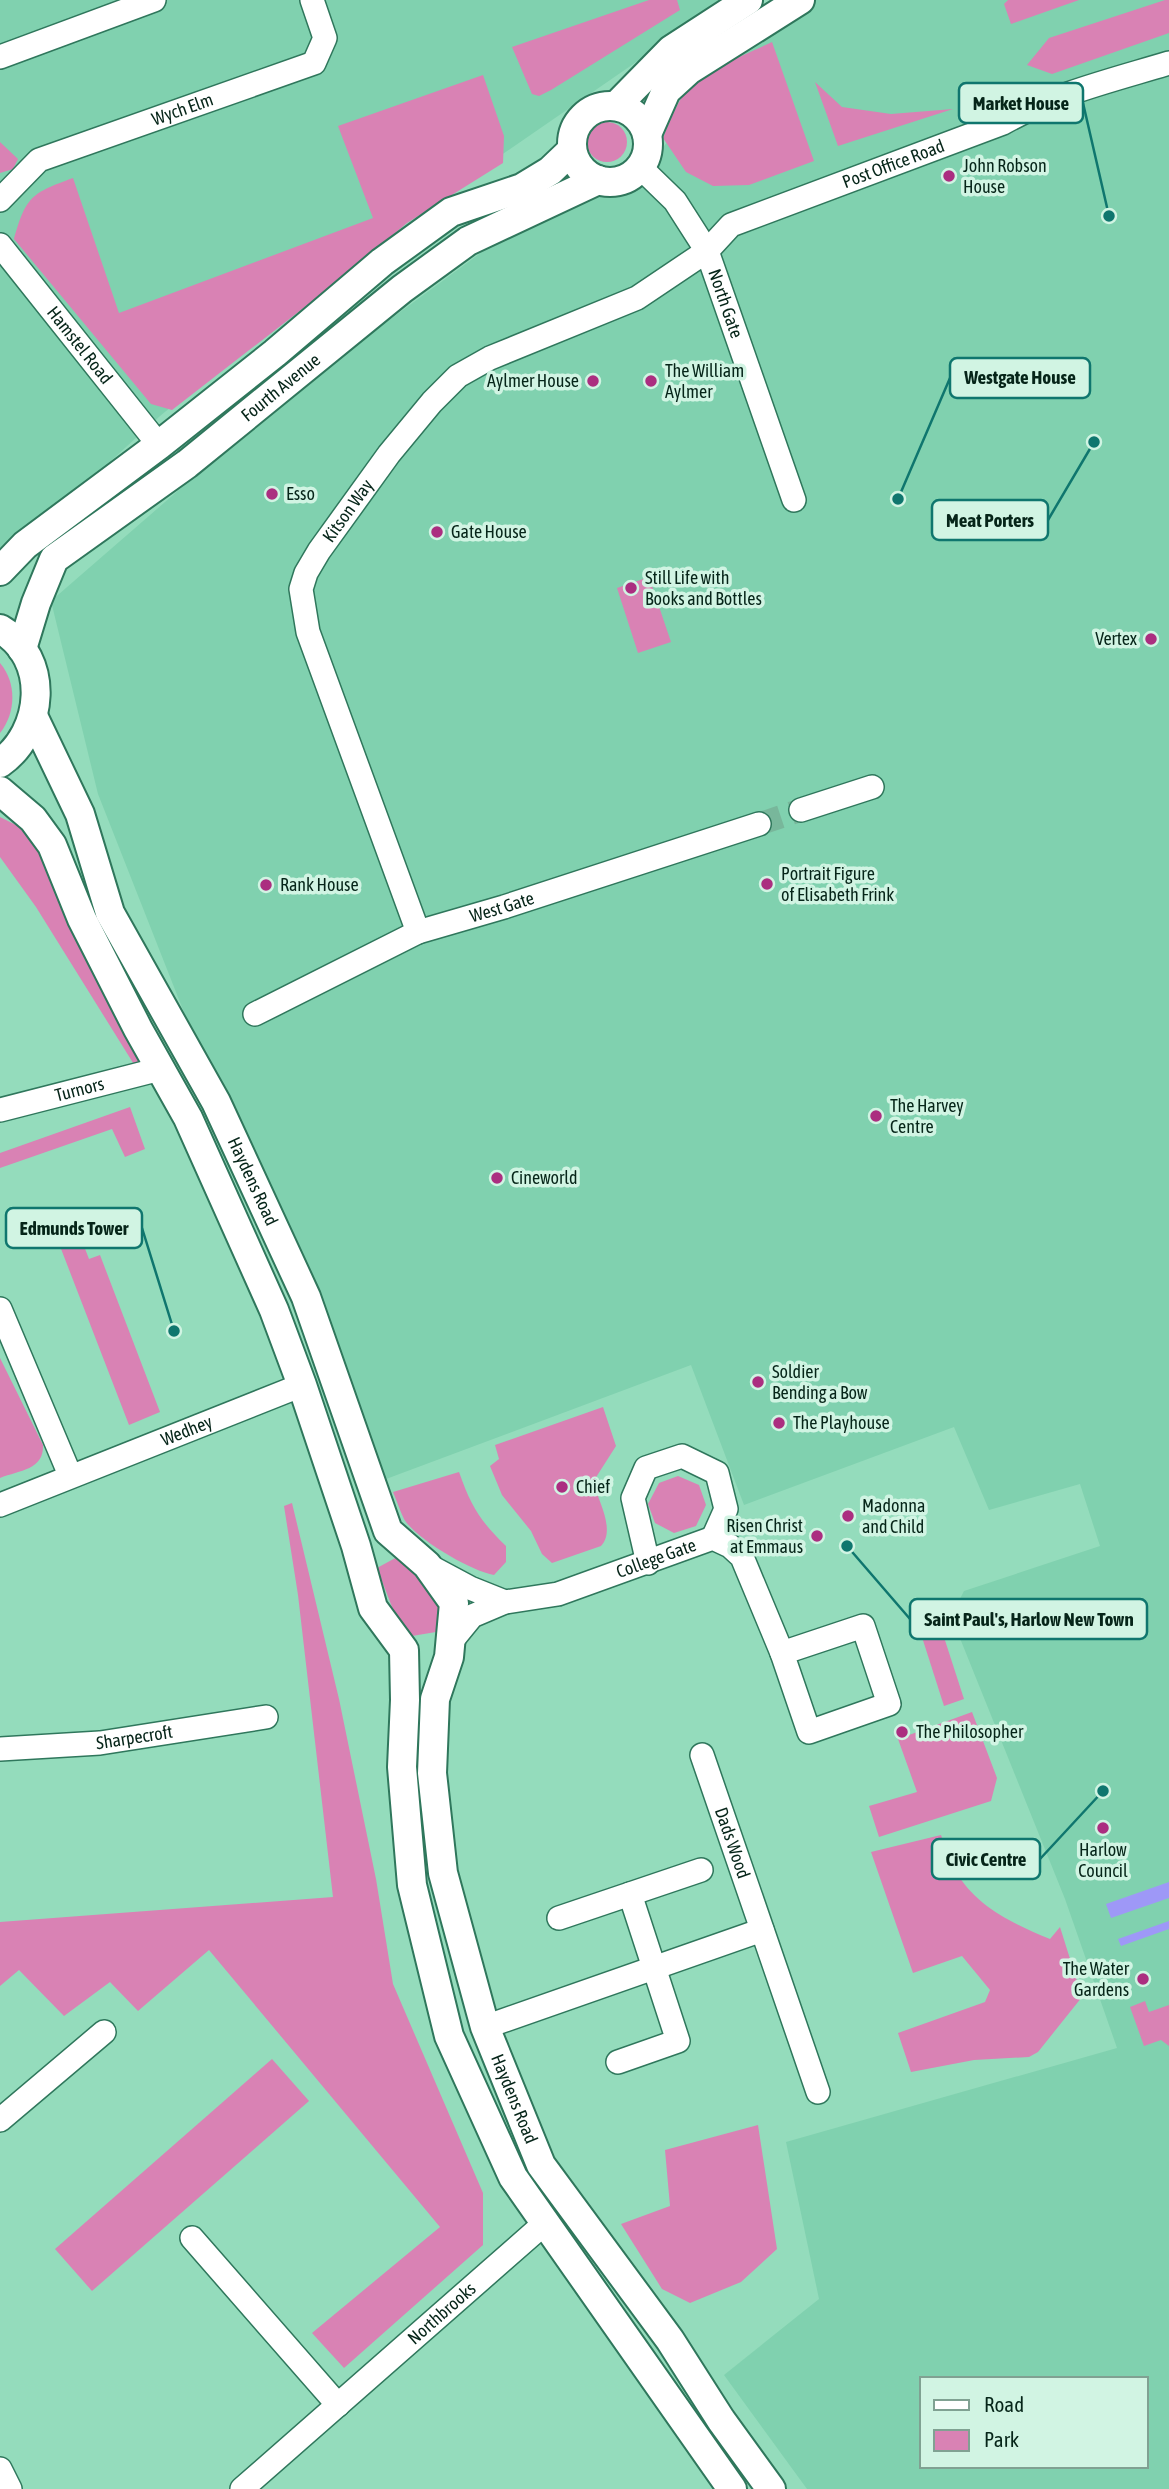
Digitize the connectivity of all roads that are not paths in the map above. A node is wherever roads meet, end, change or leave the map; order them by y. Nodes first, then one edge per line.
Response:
1 (154, 0) edge
2 (312, 0) edge
3 (748, 0) edge
4 (800, 0) edge
5 (0, 57) edge
6 (1169, 63) edge
7 (617, 106) junction
8 (647, 134) junction
9 (572, 150) junction
10 (640, 167) junction
11 (598, 180) junction
12 (0, 200) edge
13 (0, 245) edge
14 (707, 251) junction
15 (159, 445) junction
16 (794, 500) dead end
17 (0, 571) edge
18 (0, 629) edge
19 (22, 649) junction
20 (34, 718) junction
21 (0, 762) edge
22 (872, 787) dead end
23 (0, 791) edge
24 (801, 810) tunnel mouth
25 (758, 824) tunnel mouth
26 (418, 932) junction
27 (256, 1014) dead end
28 (160, 1069) junction
29 (0, 1110) edge
30 (0, 1309) edge
31 (302, 1385) junction
32 (70, 1475) junction
33 (0, 1505) edge
34 (713, 1538) junction
35 (648, 1563) junction
36 (427, 1565) junction
37 (505, 1602) junction
38 (450, 1643) junction
39 (404, 1650) junction
40 (782, 1653) junction
41 (266, 1717) dead end
42 (0, 1749) edge
43 (702, 1755) dead end
44 (701, 1870) dead end
45 (630, 1894) junction
46 (559, 1918) dead end
47 (762, 1930) junction
48 (654, 1968) junction
49 (485, 2026) junction
50 (104, 2032) dead end
51 (618, 2062) dead end
52 (818, 2092) dead end
53 (0, 2120) edge
54 (570, 2205) junction
55 (545, 2223) junction
56 (192, 2238) dead end
57 (338, 2405) junction
58 (0, 2469) edge
59 (10, 2489) edge
60 (242, 2489) edge
61 (732, 2489) edge
62 (771, 2489) edge

1 - 5 street
2 - 12 street, Wych Elm
3 - 7 street
4 - 8 street
6 - 14 street, Post Office Road
7 - 8 street
7 - 9 street
8 - 10 street
9 - 11 street
9 - 15 street, Fourth Avenue
10 - 11 street
10 - 14 street, North Gate
11 - 19 street, Fourth Avenue
13 - 15 street, Hamstel Road
14 - 16 street, North Gate
14 - 26 street, Kitson Way
15 - 17 street, Fourth Avenue
18 - 19 street
19 - 20 street
20 - 21 street
20 - 36 street, Haydens Road
22 - 24 street
23 - 28 street, Haydens Road
25 - 26 street, West Gate
26 - 27 street, West Gate
28 - 29 street, Turnors
28 - 31 street, Haydens Road
30 - 32 street
31 - 32 street, Wedhey
31 - 39 street, Haydens Road
32 - 33 street, Wedhey
34 - 35 street, College Gate
34 - 35 street
34 - 40 street, College Gate
35 - 37 street, College Gate
36 - 37 street
36 - 38 street, Haydens Road
37 - 38 street, College Gate
38 - 39 street
38 - 49 street, Haydens Road
39 - 55 street, Haydens Road
40 - 40 street, College Gate
41 - 42 street, Sharpecroft
43 - 47 street, Dads Wood
44 - 45 street
45 - 46 street
45 - 48 street
47 - 48 street
47 - 52 street, Dads Wood
48 - 49 street
48 - 51 street
49 - 54 street, Haydens Road
50 - 53 street
54 - 55 street
54 - 62 street, Haydens Road
55 - 57 street, Northbrooks
55 - 61 street, Haydens Road
56 - 57 street
57 - 60 street, Northbrooks
58 - 59 street

